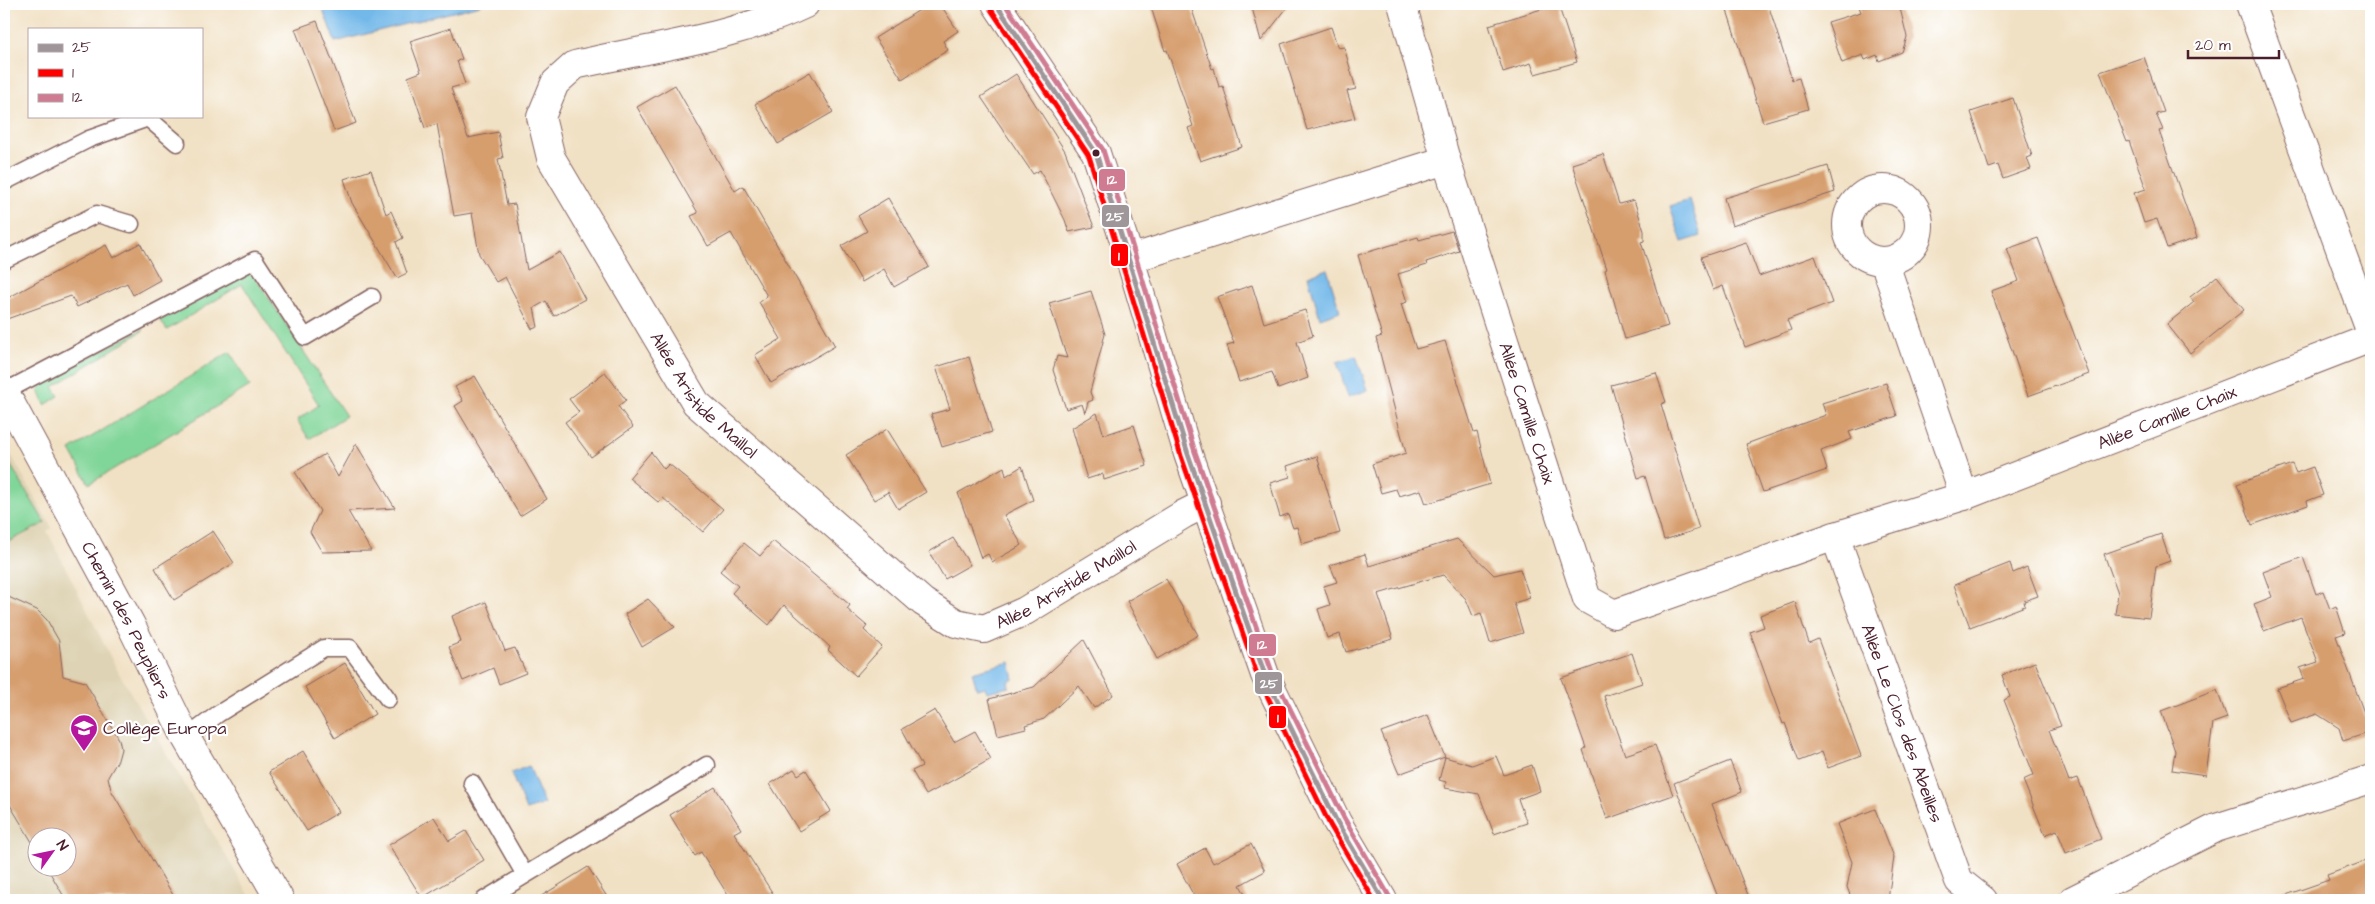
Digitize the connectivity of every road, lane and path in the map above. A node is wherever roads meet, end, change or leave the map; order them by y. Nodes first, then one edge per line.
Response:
1 (805, 4) edge
2 (996, 4) edge
3 (1402, 4) edge
4 (2250, 4) edge
5 (177, 143) dead end
6 (1446, 160) junction
7 (4, 182) edge
8 (131, 224) dead end
9 (1130, 259) junction
10 (4, 260) edge
11 (1884, 261) dead end
12 (372, 297) dead end
13 (2371, 333) edge
14 (2371, 338) edge
15 (4, 392) edge
16 (1964, 496) junction
17 (1206, 504) junction
18 (1835, 536) junction
19 (388, 699) dead end
20 (186, 738) junction
21 (707, 765) dead end
22 (2371, 780) edge
23 (472, 783) dead end
24 (525, 875) junction
25 (280, 900) edge
26 (484, 900) edge
27 (1382, 900) edge
28 (1983, 900) edge
29 (2073, 900) edge

1 - 17 street, Allée Aristide Maillol
2 - 9 street
3 - 6 street, Allée Camille Chaix
4 - 13 street
5 - 7 lane
6 - 9 street
6 - 18 street, Allée Camille Chaix
8 - 10 lane
9 - 17 street
11 - 16 street
12 - 15 lane
14 - 16 street, Allée Camille Chaix
15 - 20 street, Chemin des Peupliers
16 - 18 street, Allée Camille Chaix
17 - 27 street
18 - 28 street, Allée Le Clos des Abeilles
19 - 20 lane
20 - 25 street, Chemin des Peupliers
21 - 24 lane
22 - 29 street
23 - 24 lane
24 - 26 lane

